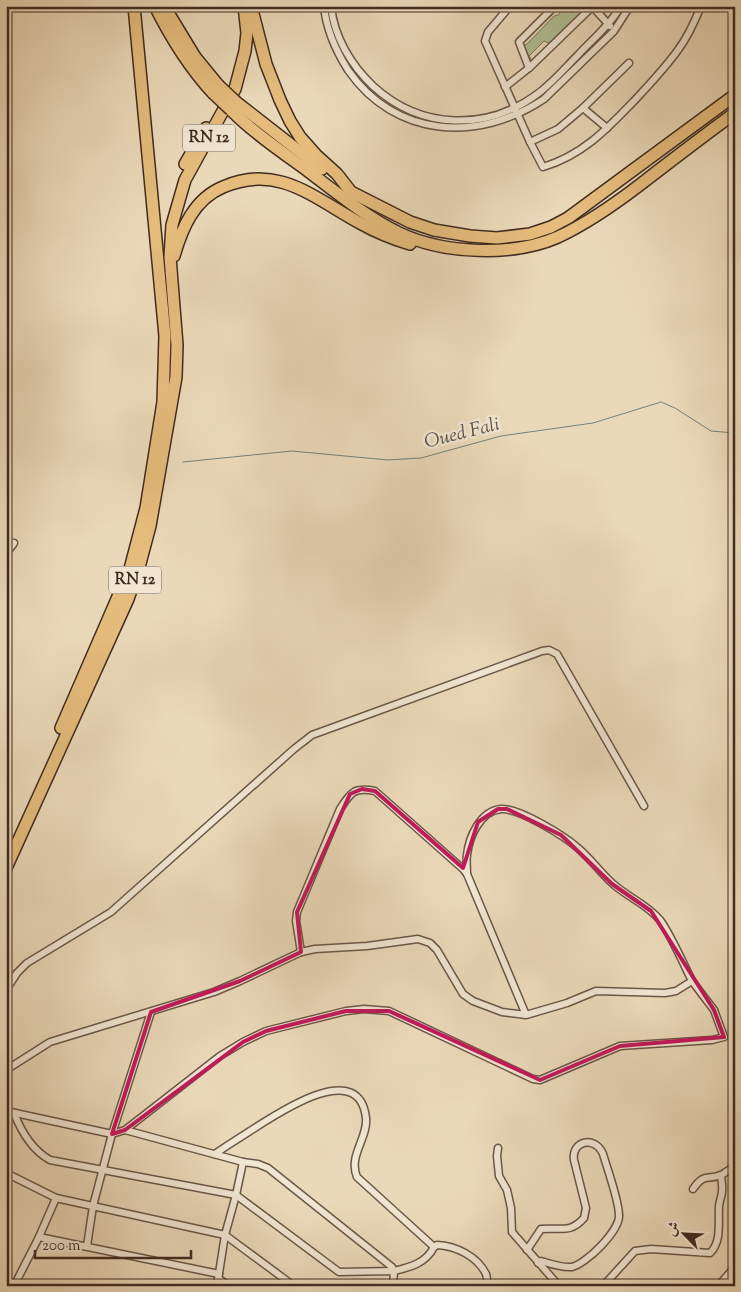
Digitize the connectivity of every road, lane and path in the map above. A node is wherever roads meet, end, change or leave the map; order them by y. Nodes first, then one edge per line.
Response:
1 (134, 6) edge
2 (155, 6) edge
3 (164, 6) edge
4 (238, 6) edge
5 (244, 6) edge
6 (251, 6) edge
7 (324, 6) edge
8 (331, 6) edge
9 (510, 6) edge
10 (592, 6) edge
11 (621, 6) edge
12 (630, 6) edge
13 (701, 6) edge
14 (550, 11) dead end
15 (608, 24) junction
16 (614, 30) junction
17 (629, 63) dead end
18 (528, 68) junction
19 (505, 87) junction
20 (216, 89) junction
21 (733, 96) edge
22 (233, 106) junction
23 (583, 108) junction
24 (516, 111) junction
25 (735, 113) edge
26 (607, 128) junction
27 (530, 142) junction
28 (351, 192) junction
29 (488, 250) junction
30 (171, 270) junction
31 (164, 391) junction
32 (14, 542) dead end
33 (6, 554) edge
34 (644, 806) dead end
35 (6, 849) edge
36 (6, 868) edge
37 (467, 874) junction
38 (301, 952) junction
39 (692, 980) junction
40 (6, 990) edge
41 (151, 1012) junction
42 (526, 1015) junction
43 (6, 1070) edge
44 (6, 1111) edge
45 (14, 1113) junction
46 (125, 1130) junction
47 (112, 1134) junction
48 (498, 1148) dead end
49 (215, 1154) junction
50 (243, 1162) junction
51 (735, 1166) edge
52 (104, 1170) junction
53 (6, 1173) edge
54 (721, 1175) junction
55 (693, 1189) dead end
56 (236, 1195) junction
57 (56, 1198) junction
58 (93, 1206) junction
59 (225, 1235) junction
60 (39, 1237) junction
61 (87, 1246) junction
62 (434, 1247) junction
63 (527, 1250) junction
64 (538, 1262) junction
65 (735, 1267) edge
66 (394, 1271) junction
67 (218, 1279) edge
68 (15, 1285) edge
69 (25, 1286) edge
70 (229, 1286) edge
71 (294, 1286) edge
72 (393, 1286) edge
73 (488, 1286) edge
74 (558, 1286) edge
75 (603, 1286) edge
76 (718, 1286) edge

1 - 31 highway, RN 12
2 - 20 highway
3 - 20 highway
4 - 31 highway
5 - 30 highway, RN 12
6 - 28 highway
7 - 24 street
8 - 24 street
9 - 19 street
10 - 15 street
10 - 18 street
11 - 15 street
12 - 16 street
13 - 26 street
14 - 18 street
15 - 16 street
15 - 24 street
16 - 24 street
17 - 23 street
18 - 19 street
19 - 24 street
20 - 22 highway, bridge
21 - 28 highway
22 - 28 highway
22 - 29 highway
23 - 26 street
23 - 27 street
24 - 27 street
25 - 29 highway
26 - 27 street
29 - 30 highway
30 - 36 highway, RN 12
31 - 35 highway, RN 12
32 - 33 street
34 - 40 street
37 - 38 street
37 - 39 street
37 - 42 street
38 - 41 street
38 - 42 street
39 - 42 street
39 - 46 street
41 - 43 street
41 - 47 street
44 - 45 street
45 - 47 street
45 - 52 street
46 - 47 street
46 - 49 street
47 - 52 street
48 - 63 street
49 - 50 street
49 - 62 street
50 - 56 street
50 - 66 street
51 - 54 street
52 - 56 street
52 - 58 street
53 - 57 street
54 - 55 street
54 - 75 street
56 - 59 street
56 - 66 street
57 - 58 street
57 - 60 street
58 - 59 street
58 - 61 street
59 - 67 street
59 - 71 street
60 - 61 street
60 - 68 street
61 - 67 street
62 - 66 street
62 - 73 street
63 - 64 street
63 - 64 street
64 - 74 street
65 - 76 street
66 - 72 street
67 - 70 street
68 - 69 street

